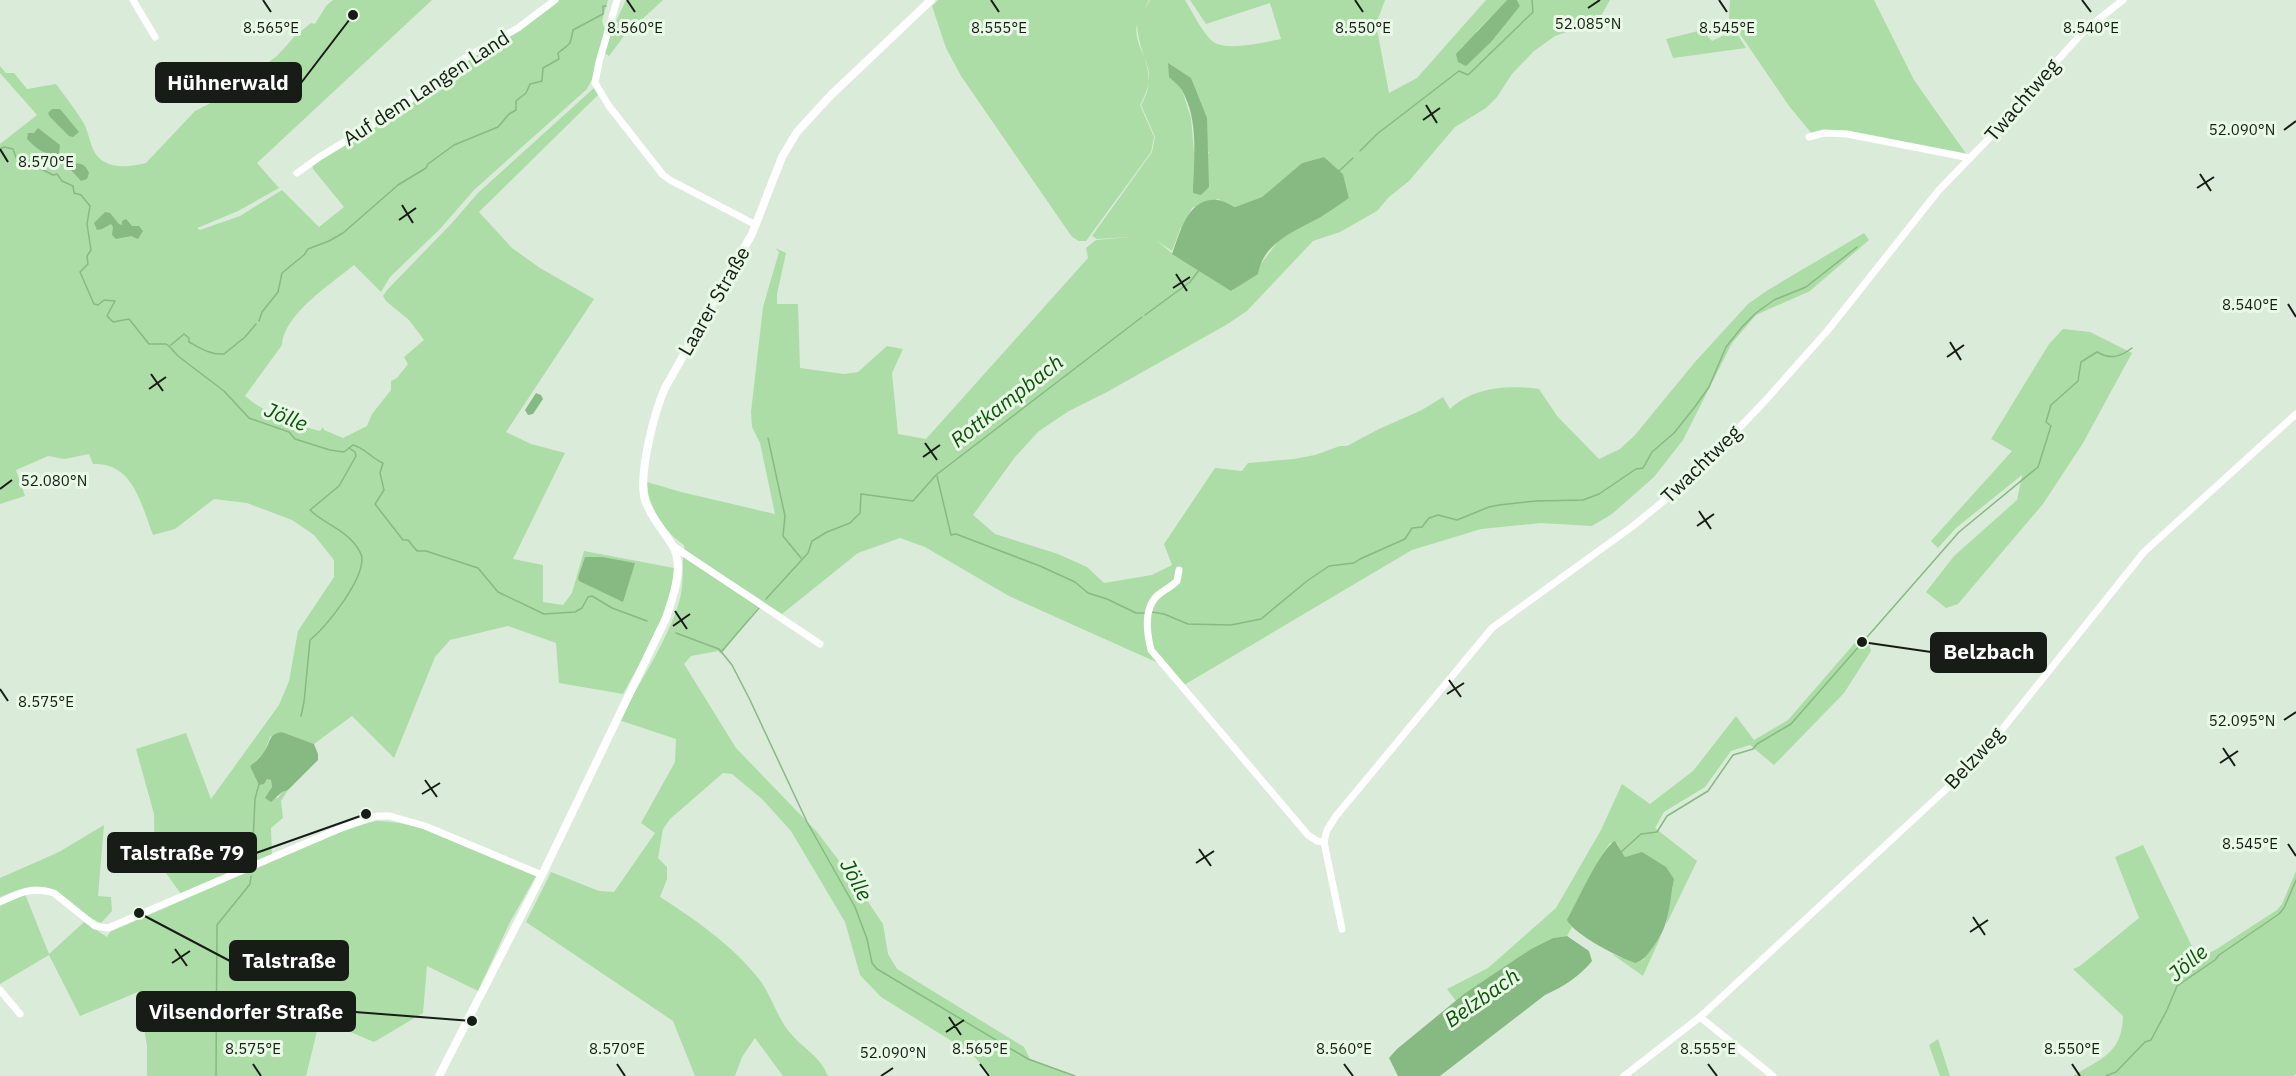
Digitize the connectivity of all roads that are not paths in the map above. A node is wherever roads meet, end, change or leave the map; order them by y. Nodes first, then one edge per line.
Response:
1 (133, 0) edge
2 (555, 0) edge
3 (616, 0) edge
4 (931, 0) edge
5 (2123, 0) edge
6 (155, 37) dead end
7 (1809, 137) dead end
8 (1970, 158) junction
9 (297, 173) dead end
10 (756, 225) junction
11 (2296, 414) edge
12 (673, 546) junction
13 (1179, 570) dead end
14 (820, 644) dead end
15 (1324, 842) junction
16 (543, 875) junction
17 (0, 902) edge
18 (1342, 929) dead end
19 (0, 990) edge
20 (20, 1014) dead end
21 (1700, 1017) junction
22 (439, 1076) edge
23 (1624, 1076) edge
24 (1773, 1076) edge

1 - 6 street
2 - 9 street, Auf dem Langen Land
3 - 10 street
4 - 10 street, Laarer Straße
5 - 8 street, Twachtweg
7 - 8 street
8 - 15 street, Twachtweg
10 - 12 street, Laarer Straße
11 - 21 street, Belzweg
12 - 14 street
12 - 16 street, Laarer Straße
13 - 15 street
15 - 18 street
16 - 17 street
16 - 22 street, Laarer Straße
19 - 20 street
21 - 23 street, Belzweg
21 - 24 street

